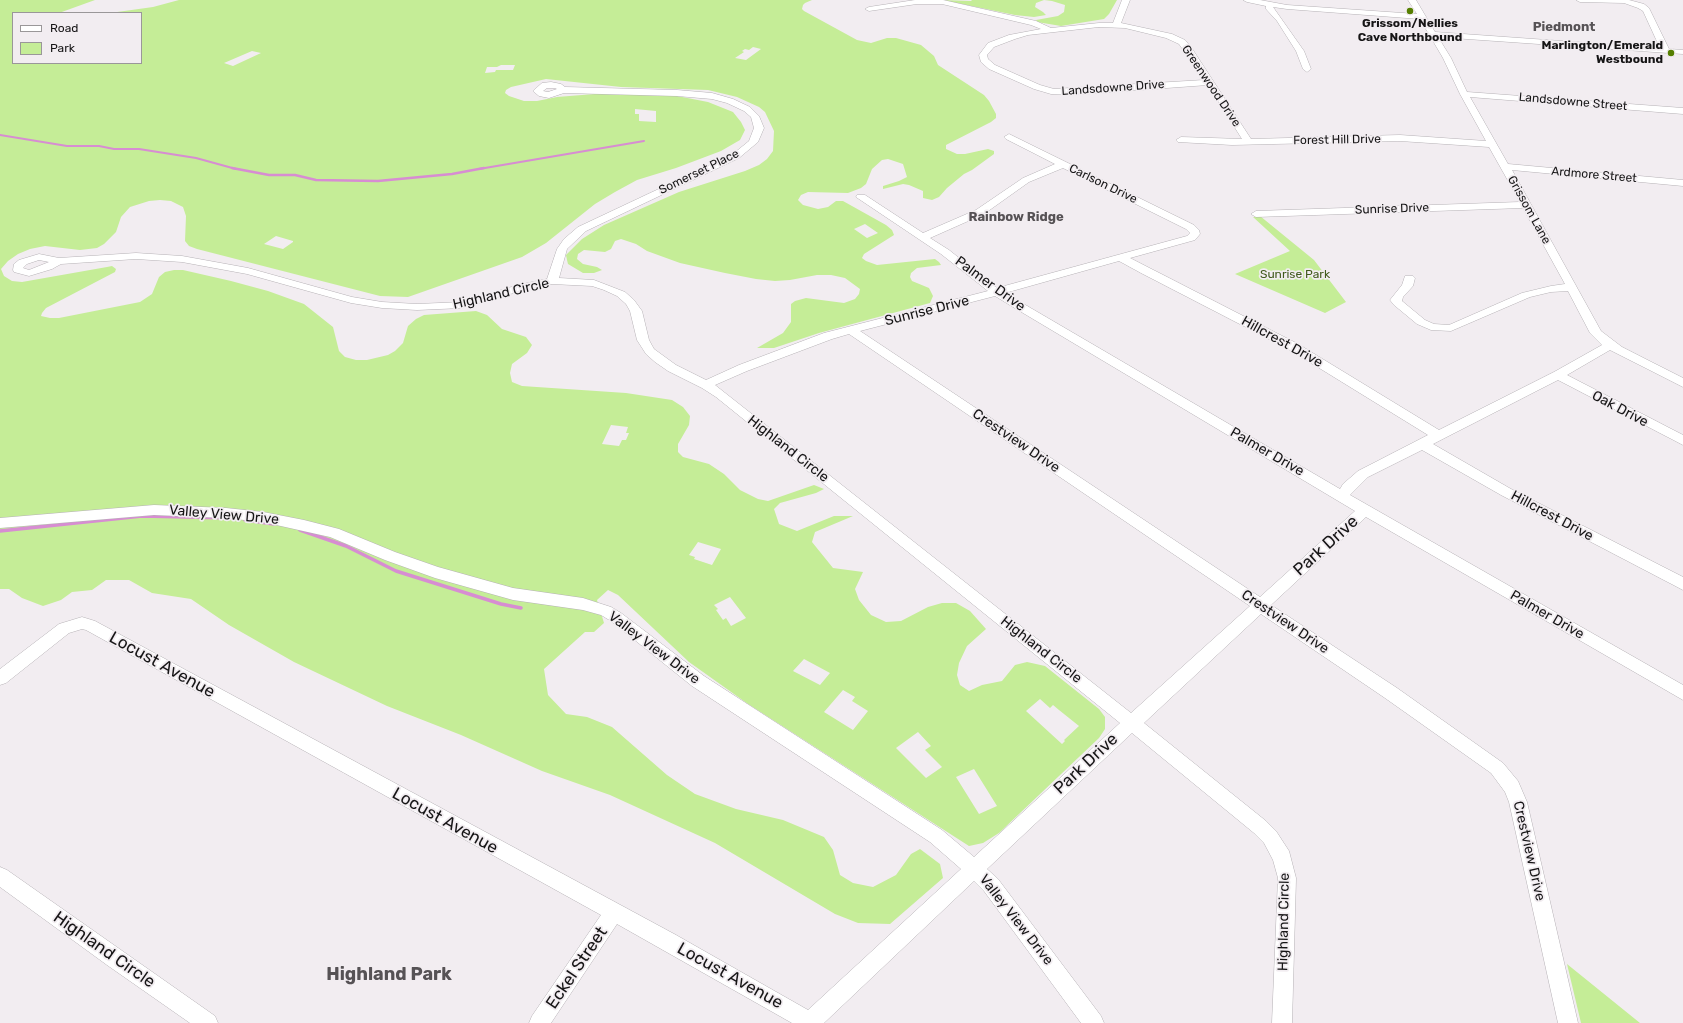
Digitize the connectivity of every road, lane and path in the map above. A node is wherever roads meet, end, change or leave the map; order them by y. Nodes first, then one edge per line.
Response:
1 (1126, 0) edge
2 (1247, 0) edge
3 (1412, 0) edge
4 (1580, 0) edge
5 (1288, 3) edge
6 (1269, 4) junction
7 (869, 9) dead end
8 (1422, 17) junction
9 (1116, 25) junction
10 (1050, 30) junction
11 (1432, 34) junction
12 (1666, 51) junction
13 (1683, 52) edge
14 (1307, 69) dead end
15 (1210, 82) junction
16 (563, 90) dead end
17 (1464, 94) junction
18 (1683, 111) edge
19 (1009, 137) dead end
20 (1182, 140) dead end
21 (1248, 141) junction
22 (1493, 144) junction
23 (1063, 164) junction
24 (1506, 167) junction
25 (1683, 183) edge
26 (861, 197) dead end
27 (1527, 206) junction
28 (1256, 214) dead end
29 (1195, 232) joint
30 (923, 237) junction
31 (1121, 257) junction
32 (59, 261) dead end
33 (1409, 278) dead end
34 (552, 281) junction
35 (1571, 287) junction
36 (996, 292) junction
37 (850, 330) junction
38 (1610, 345) junction
39 (1558, 375) junction
40 (1683, 383) edge
41 (706, 385) junction
42 (1439, 436) junction
43 (1683, 441) edge
44 (1423, 444) junction
45 (1342, 496) junction
46 (1365, 510) junction
47 (0, 523) edge
48 (1683, 584) edge
49 (1260, 606) junction
50 (0, 678) edge
51 (1683, 693) edge
52 (1132, 723) junction
53 (975, 868) junction
54 (0, 876) edge
55 (614, 912) junction
56 (811, 1022) edge
57 (208, 1023) edge
58 (539, 1023) edge
59 (1094, 1023) edge
60 (1282, 1023) edge
61 (1568, 1023) edge

1 - 9 street
2 - 6 street
3 - 8 street, Grissom Lane
4 - 12 street
5 - 6 street
5 - 8 street
6 - 14 street
7 - 10 street
8 - 11 street, Grissom Lane
9 - 10 street, Greenwood Drive
9 - 15 street, Greenwood Drive
10 - 15 street, Landsdowne Drive
11 - 12 street
11 - 17 street, Grissom Lane
12 - 13 street
15 - 21 street, Greenwood Drive
16 - 34 street, Somerset Place
17 - 18 street, Landsdowne Street
17 - 22 street, Grissom Lane
19 - 23 street, Carlson Drive
20 - 21 street, Forest Hill Drive
21 - 22 street, Forest Hill Drive
22 - 24 street, Grissom Lane
23 - 29 street, Carlson Drive
23 - 30 street
24 - 25 street, Ardmore Street
24 - 27 street, Grissom Lane
26 - 30 street, Palmer Drive
27 - 28 street, Sunrise Drive
27 - 35 street, Grissom Lane
29 - 31 street, Sunrise Drive
30 - 36 street, Palmer Drive
31 - 36 street, Sunrise Drive
31 - 42 street, Hillcrest Drive
32 - 34 street, Highland Circle
33 - 35 street
34 - 41 street, Highland Circle
35 - 38 street, Grissom Lane
36 - 37 street, Sunrise Drive
36 - 45 street, Palmer Drive
37 - 41 street, Sunrise Drive
37 - 49 street, Crestview Drive
38 - 39 street, Park Drive
38 - 40 street, Grissom Lane
39 - 42 street, Park Drive
39 - 43 street, Oak Drive
41 - 52 street, Highland Circle
42 - 44 street, Park Drive
44 - 45 street, Park Drive
44 - 48 street, Hillcrest Drive
45 - 46 street, Palmer Drive
46 - 49 street, Park Drive
46 - 51 street, Palmer Drive
47 - 53 street, Valley View Drive
49 - 52 street, Park Drive
49 - 61 street, Crestview Drive
50 - 55 street, Locust Avenue
52 - 53 street, Park Drive
52 - 60 street, Highland Circle
53 - 56 street, Park Drive
53 - 59 street, Valley View Drive
54 - 57 street, Highland Circle
55 - 56 street, Locust Avenue
55 - 58 street, Eckel Street

